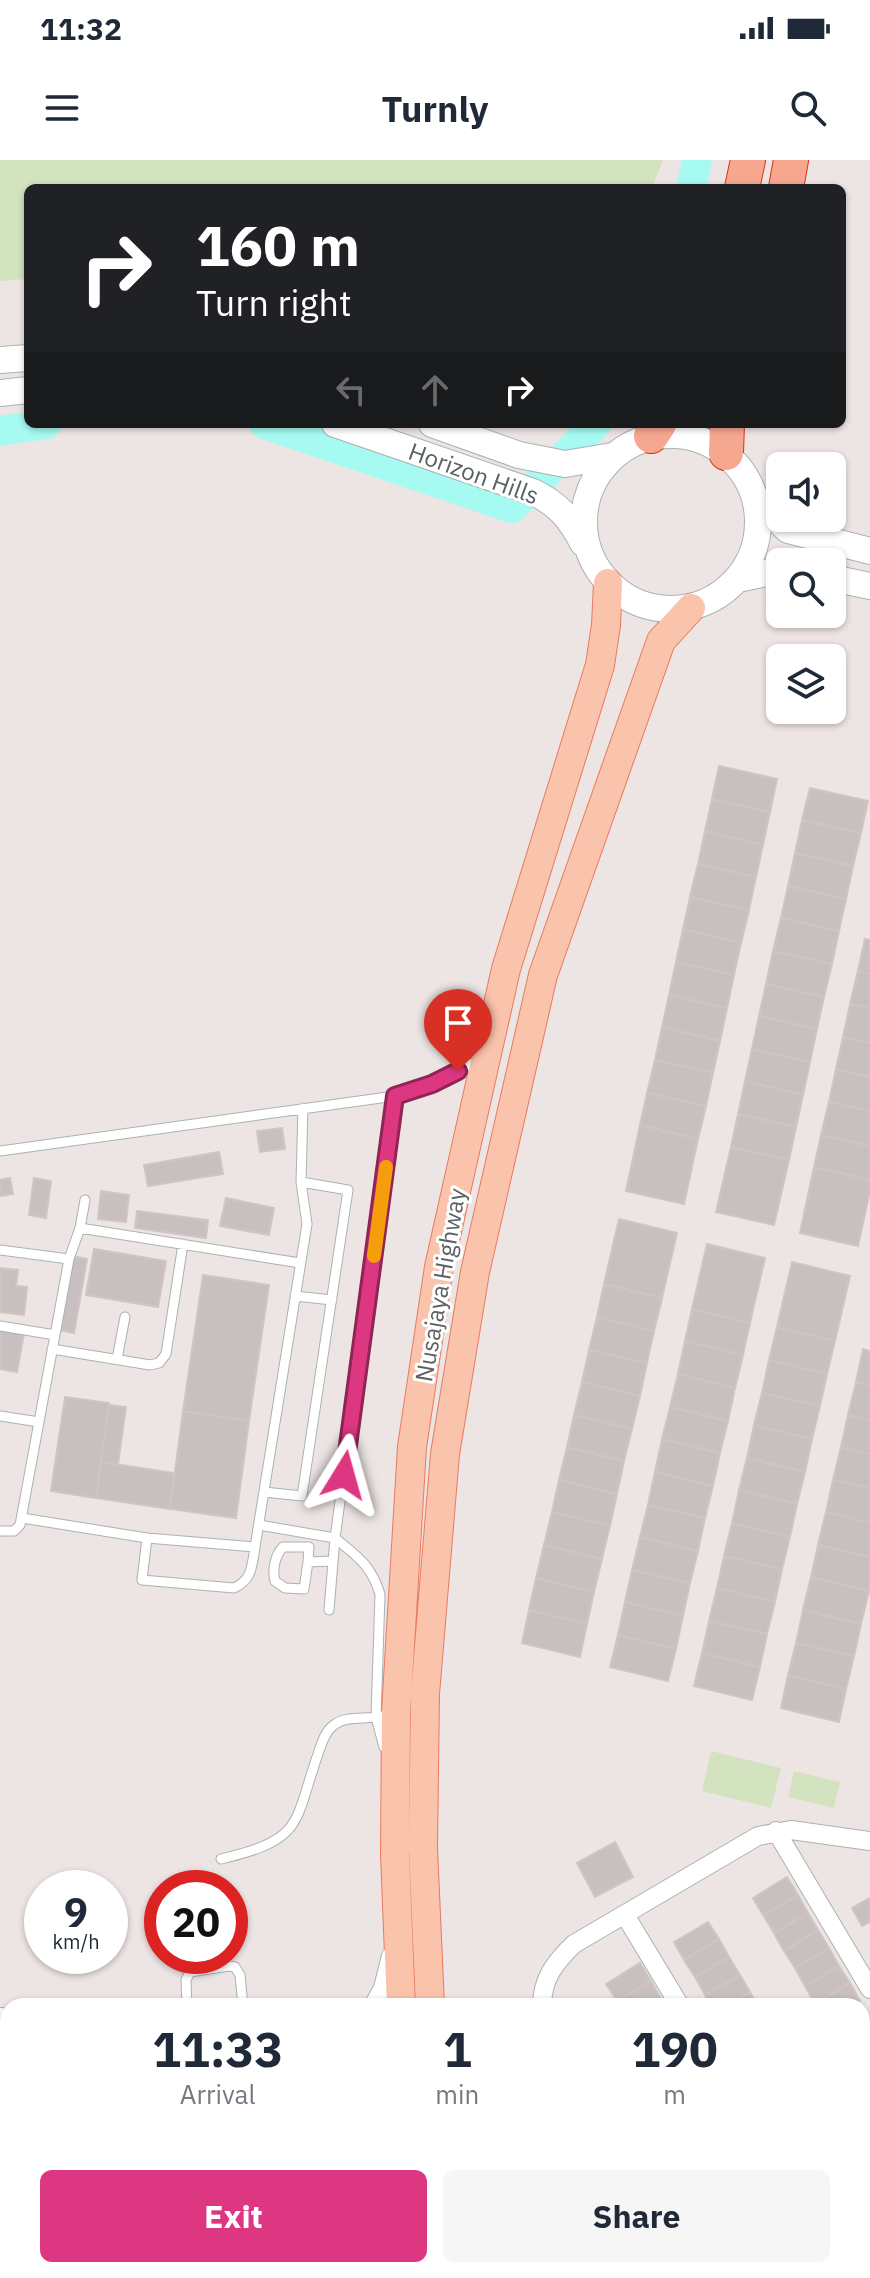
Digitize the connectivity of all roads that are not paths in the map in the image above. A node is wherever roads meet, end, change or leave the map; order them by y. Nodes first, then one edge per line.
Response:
1 (748, 160) edge
2 (791, 160) edge
3 (743, 184) edge
4 (787, 184) edge
5 (24, 358) edge
6 (0, 360) edge
7 (24, 390) edge
8 (0, 393) edge
9 (346, 428) edge
10 (443, 428) edge
11 (655, 430) edge
12 (726, 439) edge
13 (612, 456) junction
14 (755, 497) junction
15 (870, 551) edge
16 (589, 553) junction
17 (766, 573) edge
18 (738, 579) junction
19 (846, 581) edge
20 (608, 583) junction
21 (870, 586) edge
22 (691, 608) junction
23 (486, 1056) junction
24 (395, 1096) junction
25 (303, 1108) junction
26 (0, 1151) edge
27 (301, 1182) junction
28 (85, 1200) dead end
29 (80, 1228) junction
30 (183, 1244) junction
31 (0, 1250) edge
32 (69, 1259) junction
33 (300, 1263) junction
34 (295, 1296) junction
35 (332, 1300) junction
36 (125, 1317) dead end
37 (0, 1326) edge
38 (55, 1335) junction
39 (52, 1349) junction
40 (117, 1359) junction
41 (0, 1416) edge
42 (39, 1422) junction
43 (264, 1492) junction
44 (22, 1518) junction
45 (259, 1525) junction
46 (0, 1531) edge
47 (147, 1538) junction
48 (335, 1538) junction
49 (255, 1547) junction
50 (333, 1561) junction
51 (308, 1562) junction
52 (329, 1610) dead end
53 (386, 1714) junction
54 (776, 1831) junction
55 (870, 1841) edge
56 (221, 1859) dead end
57 (625, 1915) junction
58 (398, 1930) junction
59 (870, 1989) edge
60 (187, 1998) edge
61 (242, 1998) edge
62 (377, 1998) edge
63 (401, 1998) edge
64 (430, 1998) edge
65 (543, 1998) edge
66 (675, 1998) edge

1 - 3 highway
2 - 4 highway
5 - 6 main road
7 - 8 main road
9 - 16 main road, Horizon Hills
10 - 13 main road, Horizon Hills
11 - 12 main road
11 - 13 main road
12 - 14 main road
13 - 16 main road
14 - 15 main road
14 - 18 main road
16 - 20 main road
17 - 18 main road
18 - 22 main road
19 - 21 main road
20 - 22 main road
20 - 23 main road, Nusajaya Highway
22 - 64 main road, Nusajaya Highway
23 - 24 lane
23 - 53 main road, Nusajaya Highway
24 - 25 lane
24 - 48 lane
25 - 26 lane
25 - 27 lane
27 - 33 lane
27 - 35 lane
28 - 29 lane
29 - 30 lane
29 - 32 lane
30 - 33 lane
30 - 40 lane
31 - 32 lane
32 - 38 lane
33 - 34 lane
34 - 35 lane
34 - 43 lane
35 - 43 lane
36 - 40 lane
37 - 38 lane
38 - 39 lane
39 - 40 lane
39 - 42 lane
41 - 42 lane
42 - 44 lane
43 - 45 lane
44 - 46 lane
44 - 47 lane
45 - 48 lane
45 - 49 lane
47 - 49 lane
47 - 49 lane
48 - 50 lane
48 - 53 lane
50 - 51 lane
50 - 52 lane
51 - 51 lane
53 - 56 lane
53 - 58 main road, Nusajaya Highway
54 - 55 street
54 - 57 street
54 - 59 street
57 - 65 street
57 - 66 street
58 - 62 street
58 - 63 main road, Nusajaya Highway
60 - 61 lane

